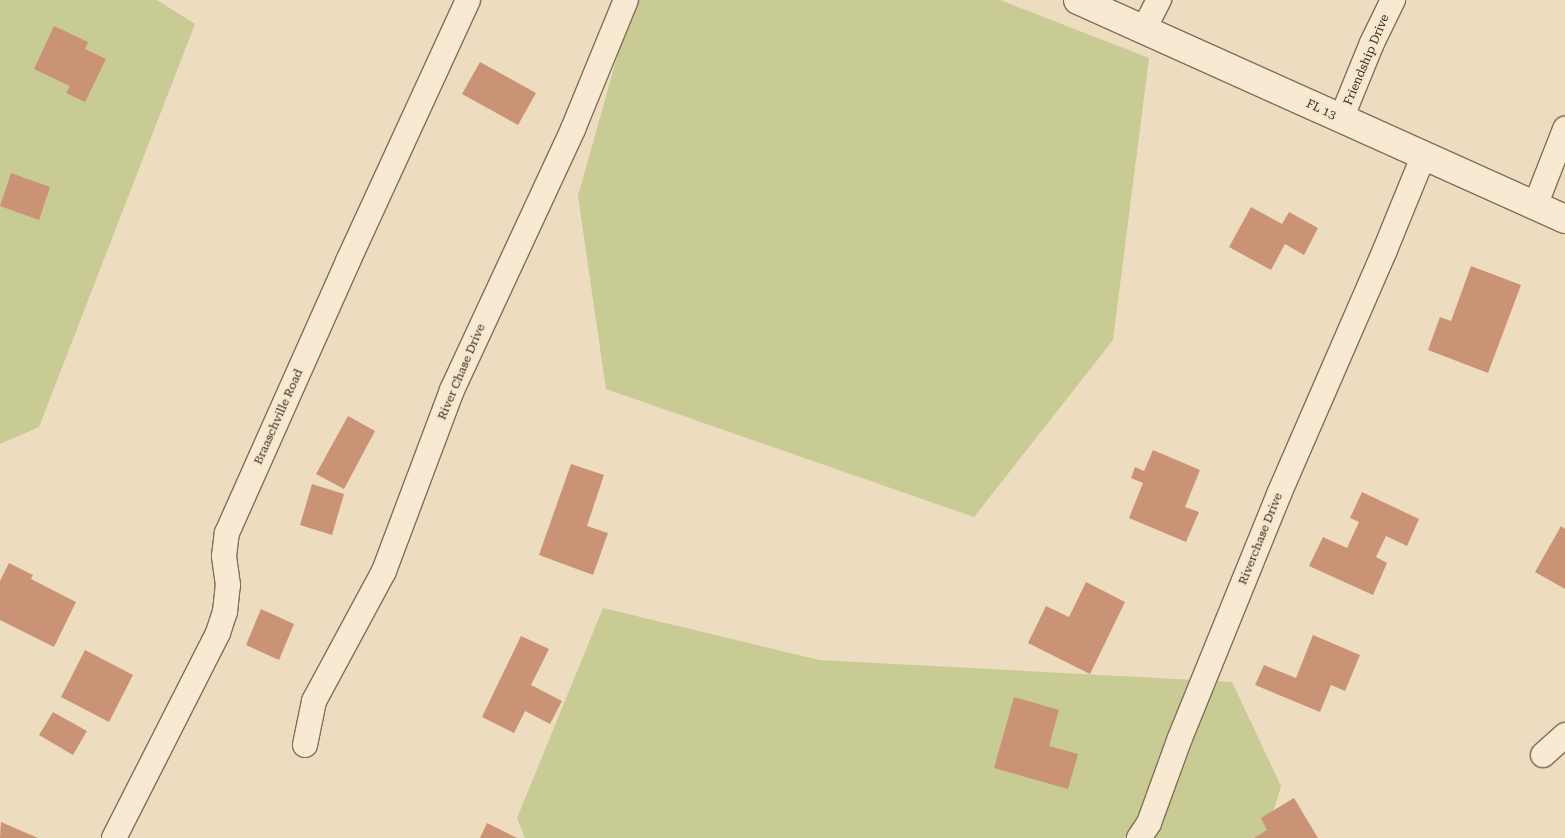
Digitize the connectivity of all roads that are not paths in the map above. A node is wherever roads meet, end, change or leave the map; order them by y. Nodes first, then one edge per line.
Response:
1 (468, 0) edge
2 (626, 0) edge
3 (1078, 0) edge
4 (1159, 0) edge
5 (1392, 0) edge
6 (1144, 29) junction
7 (1341, 120) junction
8 (1565, 129) edge
9 (1423, 156) junction
10 (1535, 206) junction
11 (1565, 219) edge
12 (1565, 735) edge
13 (305, 745) dead end
14 (1543, 755) dead end
15 (114, 838) edge
16 (1139, 838) edge

1 - 15 street, Braaschville Road
2 - 13 street, River Chase Drive
3 - 6 main road, FL 13
4 - 6 street
5 - 7 street, Friendship Drive
6 - 7 main road, FL 13
7 - 9 main road, FL 13
8 - 10 street
9 - 10 main road, FL 13
9 - 16 street, Riverchase Drive
10 - 11 main road, FL 13
12 - 14 street

